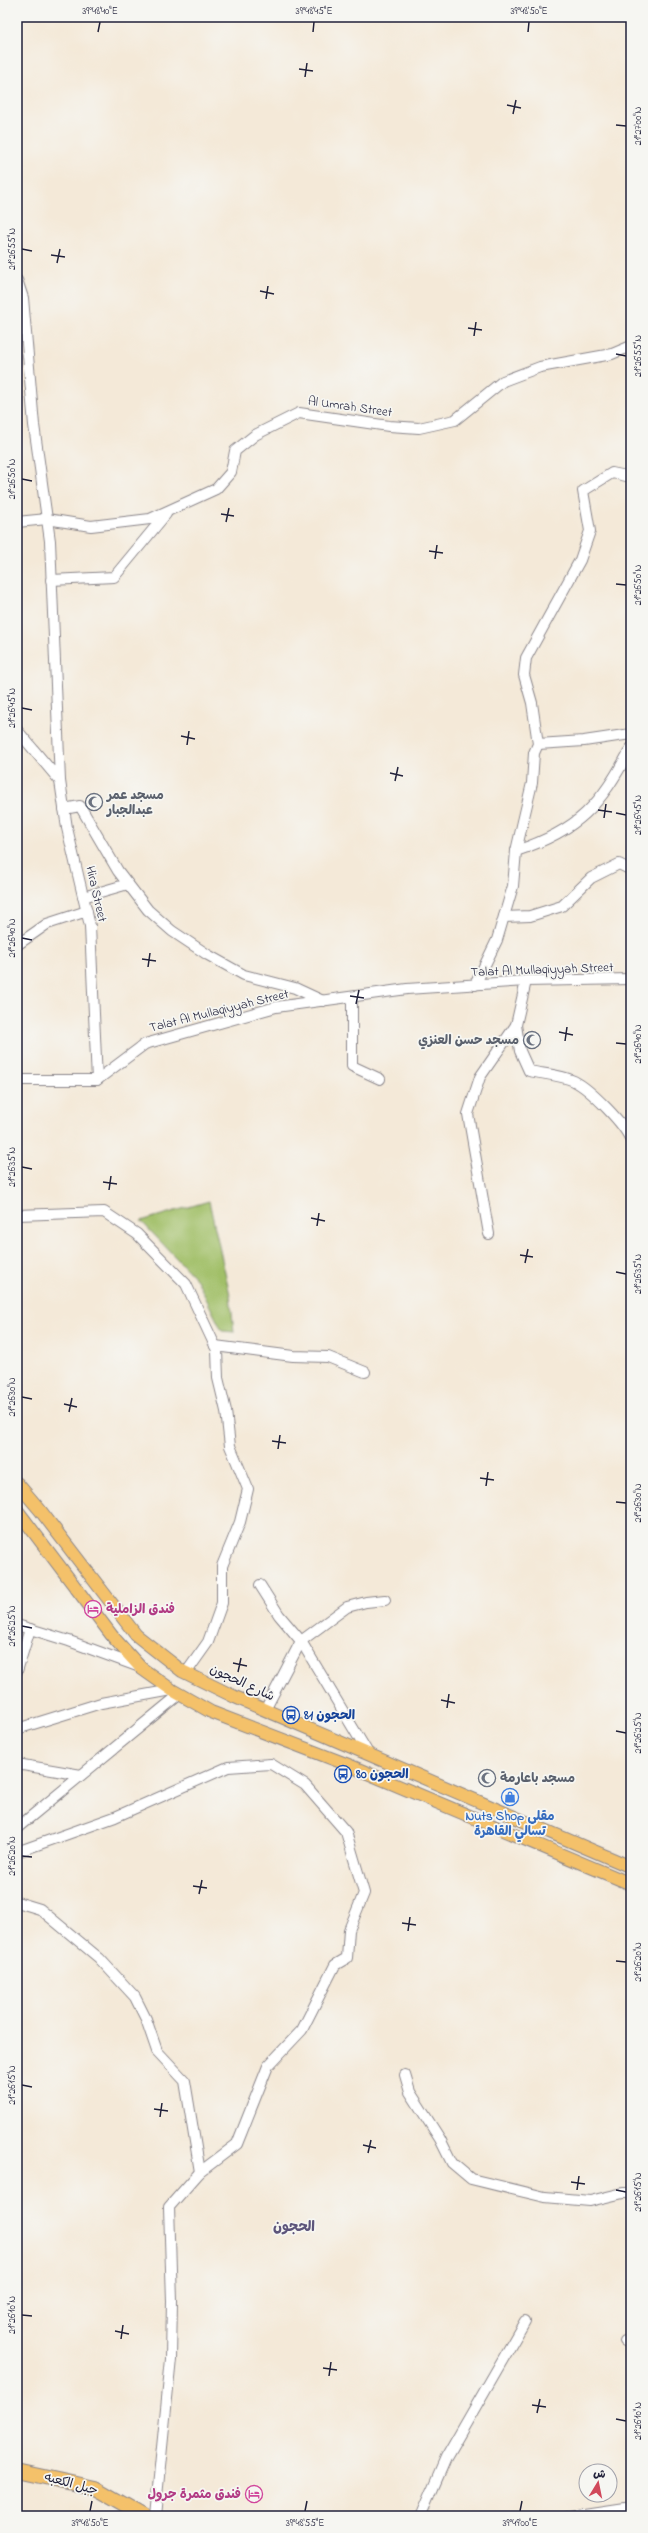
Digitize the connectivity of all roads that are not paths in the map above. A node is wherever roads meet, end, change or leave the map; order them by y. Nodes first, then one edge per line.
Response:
1 (17, 280) edge
2 (631, 346) edge
3 (631, 476) edge
4 (168, 511) junction
5 (47, 519) junction
6 (17, 522) edge
7 (52, 580) junction
8 (17, 730) edge
9 (631, 734) edge
10 (538, 744) junction
11 (631, 748) edge
12 (60, 781) junction
13 (64, 809) junction
14 (516, 851) junction
15 (631, 870) edge
16 (128, 884) junction
17 (84, 898) junction
18 (87, 911) junction
19 (504, 917) junction
20 (17, 945) edge
21 (631, 979) edge
22 (526, 981) junction
23 (475, 985) junction
24 (352, 997) junction
25 (323, 1001) junction
26 (516, 1026) junction
27 (380, 1079) dead end
28 (17, 1080) edge
29 (97, 1080) junction
30 (631, 1142) edge
31 (17, 1215) edge
32 (489, 1234) dead end
33 (215, 1346) junction
34 (365, 1372) dead end
35 (17, 1483) edge
36 (17, 1510) edge
37 (260, 1585) dead end
38 (385, 1600) dead end
39 (17, 1625) edge
40 (30, 1629) junction
41 (302, 1641) junction
42 (141, 1668) junction
43 (17, 1671) edge
44 (186, 1672) junction
45 (176, 1692) junction
46 (265, 1710) junction
47 (17, 1729) edge
48 (368, 1753) junction
49 (17, 1764) edge
50 (81, 1776) junction
51 (17, 1828) edge
52 (17, 1852) edge
53 (631, 1867) edge
54 (631, 1884) edge
55 (17, 1902) edge
56 (405, 2075) dead end
57 (200, 2172) junction
58 (631, 2193) edge
59 (525, 2321) dead end
60 (17, 2471) edge
61 (631, 2507) edge
62 (144, 2516) edge
63 (155, 2516) edge
64 (421, 2516) edge
65 (571, 2516) edge

1 - 5 street, Hira Street
2 - 4 street, Al Umrah Street
3 - 10 street
4 - 5 street, Al Umrah Street
4 - 7 street
5 - 6 street, Al Umrah Street
5 - 7 street, Hira Street
7 - 12 street, Hira Street
8 - 12 street
9 - 10 street
10 - 14 street
11 - 14 street
12 - 13 street, Hira Street
13 - 16 street
13 - 17 street, Hira Street
14 - 19 street
15 - 19 street
16 - 17 street
16 - 25 street
17 - 18 street, Hira Street
18 - 20 street
18 - 29 street, Hira Street
19 - 23 street
21 - 22 street, Talat Al Mullaqiyyah Street
22 - 23 street, Talat Al Mullaqiyyah Street
22 - 26 street
23 - 24 street, Talat Al Mullaqiyyah Street
24 - 25 street, Talat Al Mullaqiyyah Street
24 - 27 street
25 - 29 street, Talat Al Mullaqiyyah Street
26 - 30 street
26 - 32 street
28 - 29 street
31 - 33 street
33 - 34 street
33 - 44 street
35 - 44 main road, شارع الحجون
36 - 42 main road
37 - 41 street
38 - 41 street
39 - 40 street
40 - 42 street
40 - 43 street
41 - 46 street
41 - 48 street
42 - 45 main road
44 - 46 main road, شارع الحجون
45 - 47 street
45 - 50 street
45 - 54 main road
46 - 48 main road, شارع الحجون
48 - 53 main road, شارع الحجون
49 - 50 street
50 - 51 street
52 - 57 street
55 - 57 street
56 - 58 street
57 - 63 street
59 - 64 street
60 - 62 highway, جبل الكعبه
61 - 65 street

